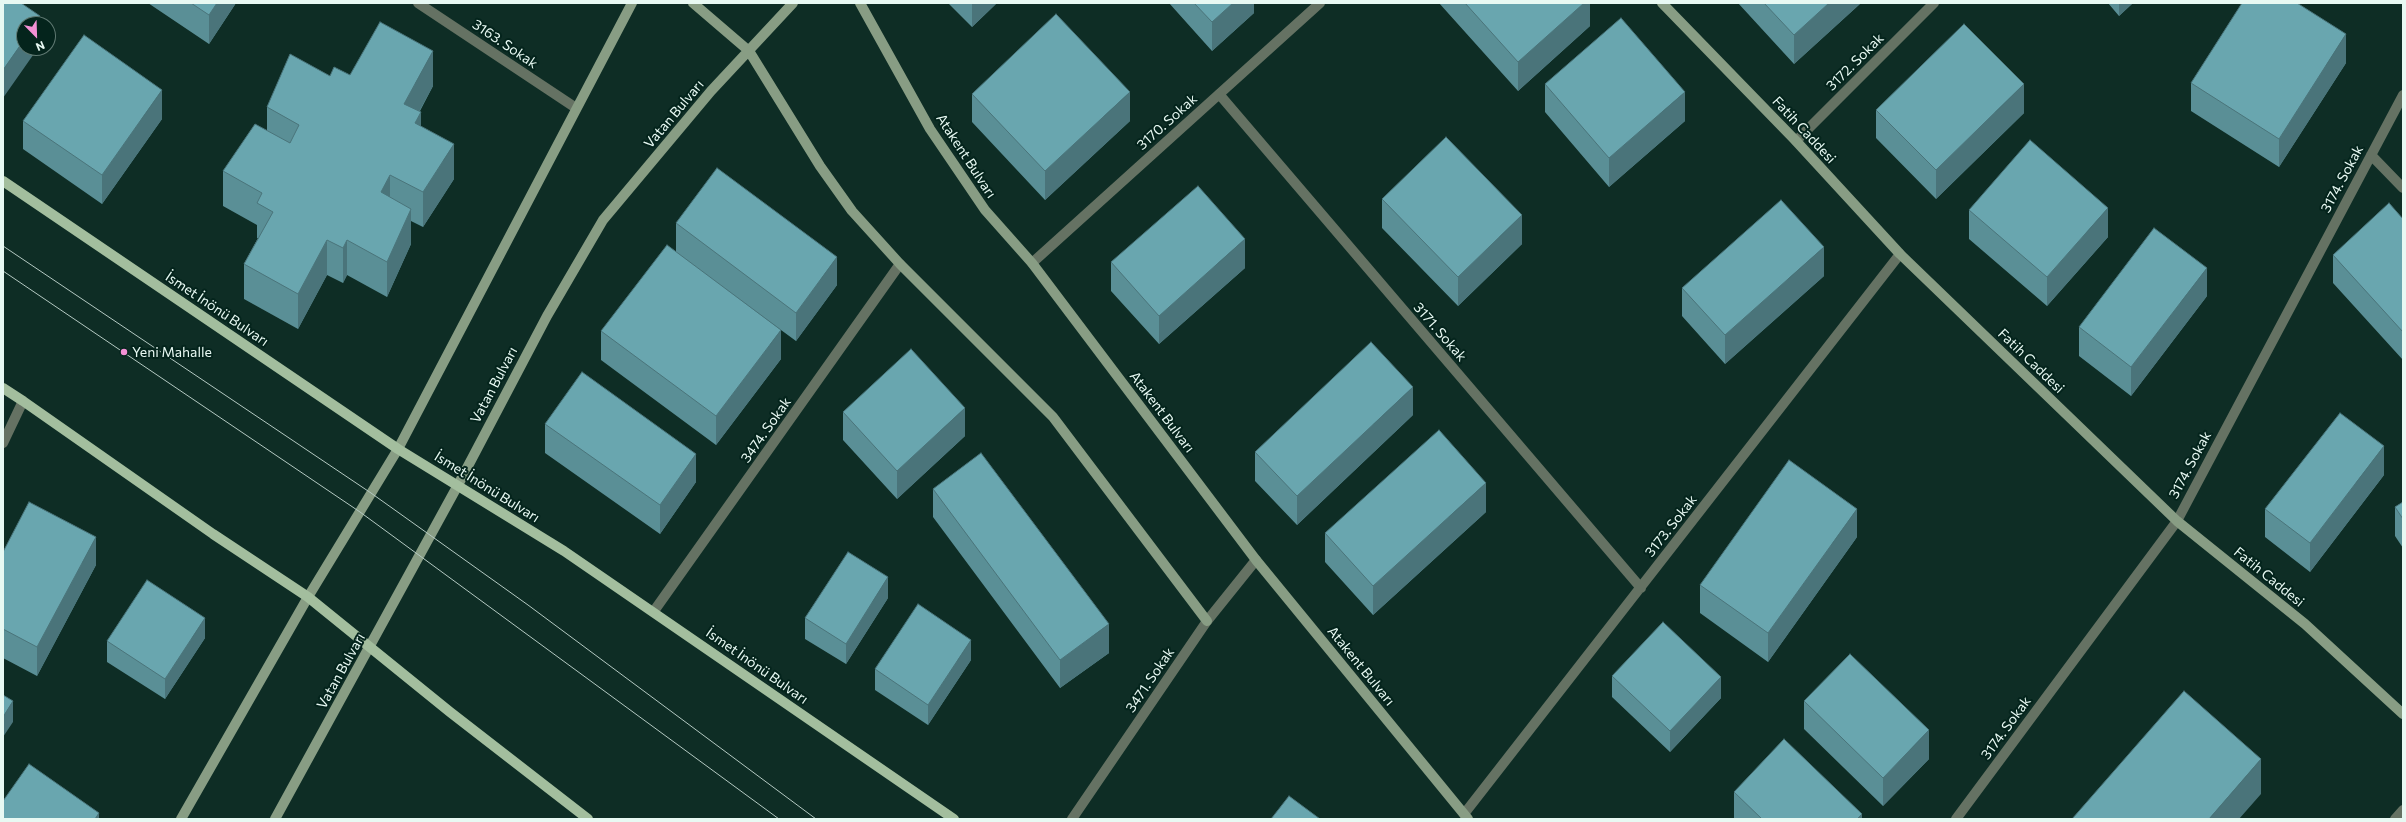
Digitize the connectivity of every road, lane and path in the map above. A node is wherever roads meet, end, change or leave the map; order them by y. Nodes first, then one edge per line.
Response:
1 (418, 3) edge
2 (632, 3) edge
3 (693, 3) edge
4 (793, 3) edge
5 (860, 3) edge
6 (1320, 3) edge
7 (1662, 3) edge
8 (1934, 3) edge
9 (749, 51) junction
10 (1219, 94) junction
11 (2403, 95) edge
12 (576, 108) junction
13 (1796, 141) junction
14 (2371, 155) junction
15 (3, 181) edge
16 (2403, 188) edge
17 (1900, 254) junction
18 (1032, 263) junction
19 (900, 264) junction
20 (3, 388) edge
21 (23, 400) junction
22 (3, 443) edge
23 (398, 449) junction
24 (458, 485) junction
25 (2176, 520) junction
26 (1256, 560) junction
27 (1641, 588) junction
28 (308, 597) junction
29 (654, 611) junction
30 (1207, 621) junction
31 (370, 648) junction
32 (2403, 714) edge
33 (2403, 810) edge
34 (1466, 816) edge
35 (181, 819) edge
36 (275, 819) edge
37 (588, 819) edge
38 (954, 819) edge
39 (1072, 819) edge
40 (1956, 819) edge
41 (2395, 819) edge

1 - 12 street, 3163. Sokak
2 - 12 main road
3 - 9 main road
4 - 9 main road, Vatan Bulvarı
5 - 18 main road, Atakent Bulvarı
6 - 10 street, 3170. Sokak
7 - 13 main road, Fatih Caddesi
8 - 13 street, 3172. Sokak
9 - 19 main road
9 - 24 main road, Vatan Bulvarı
10 - 18 street, 3170. Sokak
10 - 27 street, 3171. Sokak
11 - 14 street, 3174. Sokak
12 - 23 main road
13 - 17 main road, Fatih Caddesi
14 - 16 street
14 - 25 street, 3174. Sokak
15 - 23 main road, İsmet İnönü Bulvarı
17 - 25 main road, Fatih Caddesi
17 - 27 street, 3173. Sokak
18 - 26 main road, Atakent Bulvarı
19 - 29 street, 3474. Sokak
19 - 30 main road
20 - 21 main road
21 - 22 street
21 - 28 main road
23 - 24 main road, İsmet İnönü Bulvarı
23 - 28 main road
24 - 29 main road, İsmet İnönü Bulvarı
24 - 31 main road, Vatan Bulvarı
25 - 32 main road, Fatih Caddesi
25 - 40 street, 3174. Sokak
26 - 30 street, 3471. Sokak
26 - 34 main road, Atakent Bulvarı
27 - 34 street, 3173. Sokak
28 - 31 main road
28 - 35 main road
29 - 38 main road, İsmet İnönü Bulvarı
30 - 39 street, 3471. Sokak
31 - 36 main road, Vatan Bulvarı
31 - 37 main road
33 - 41 street

